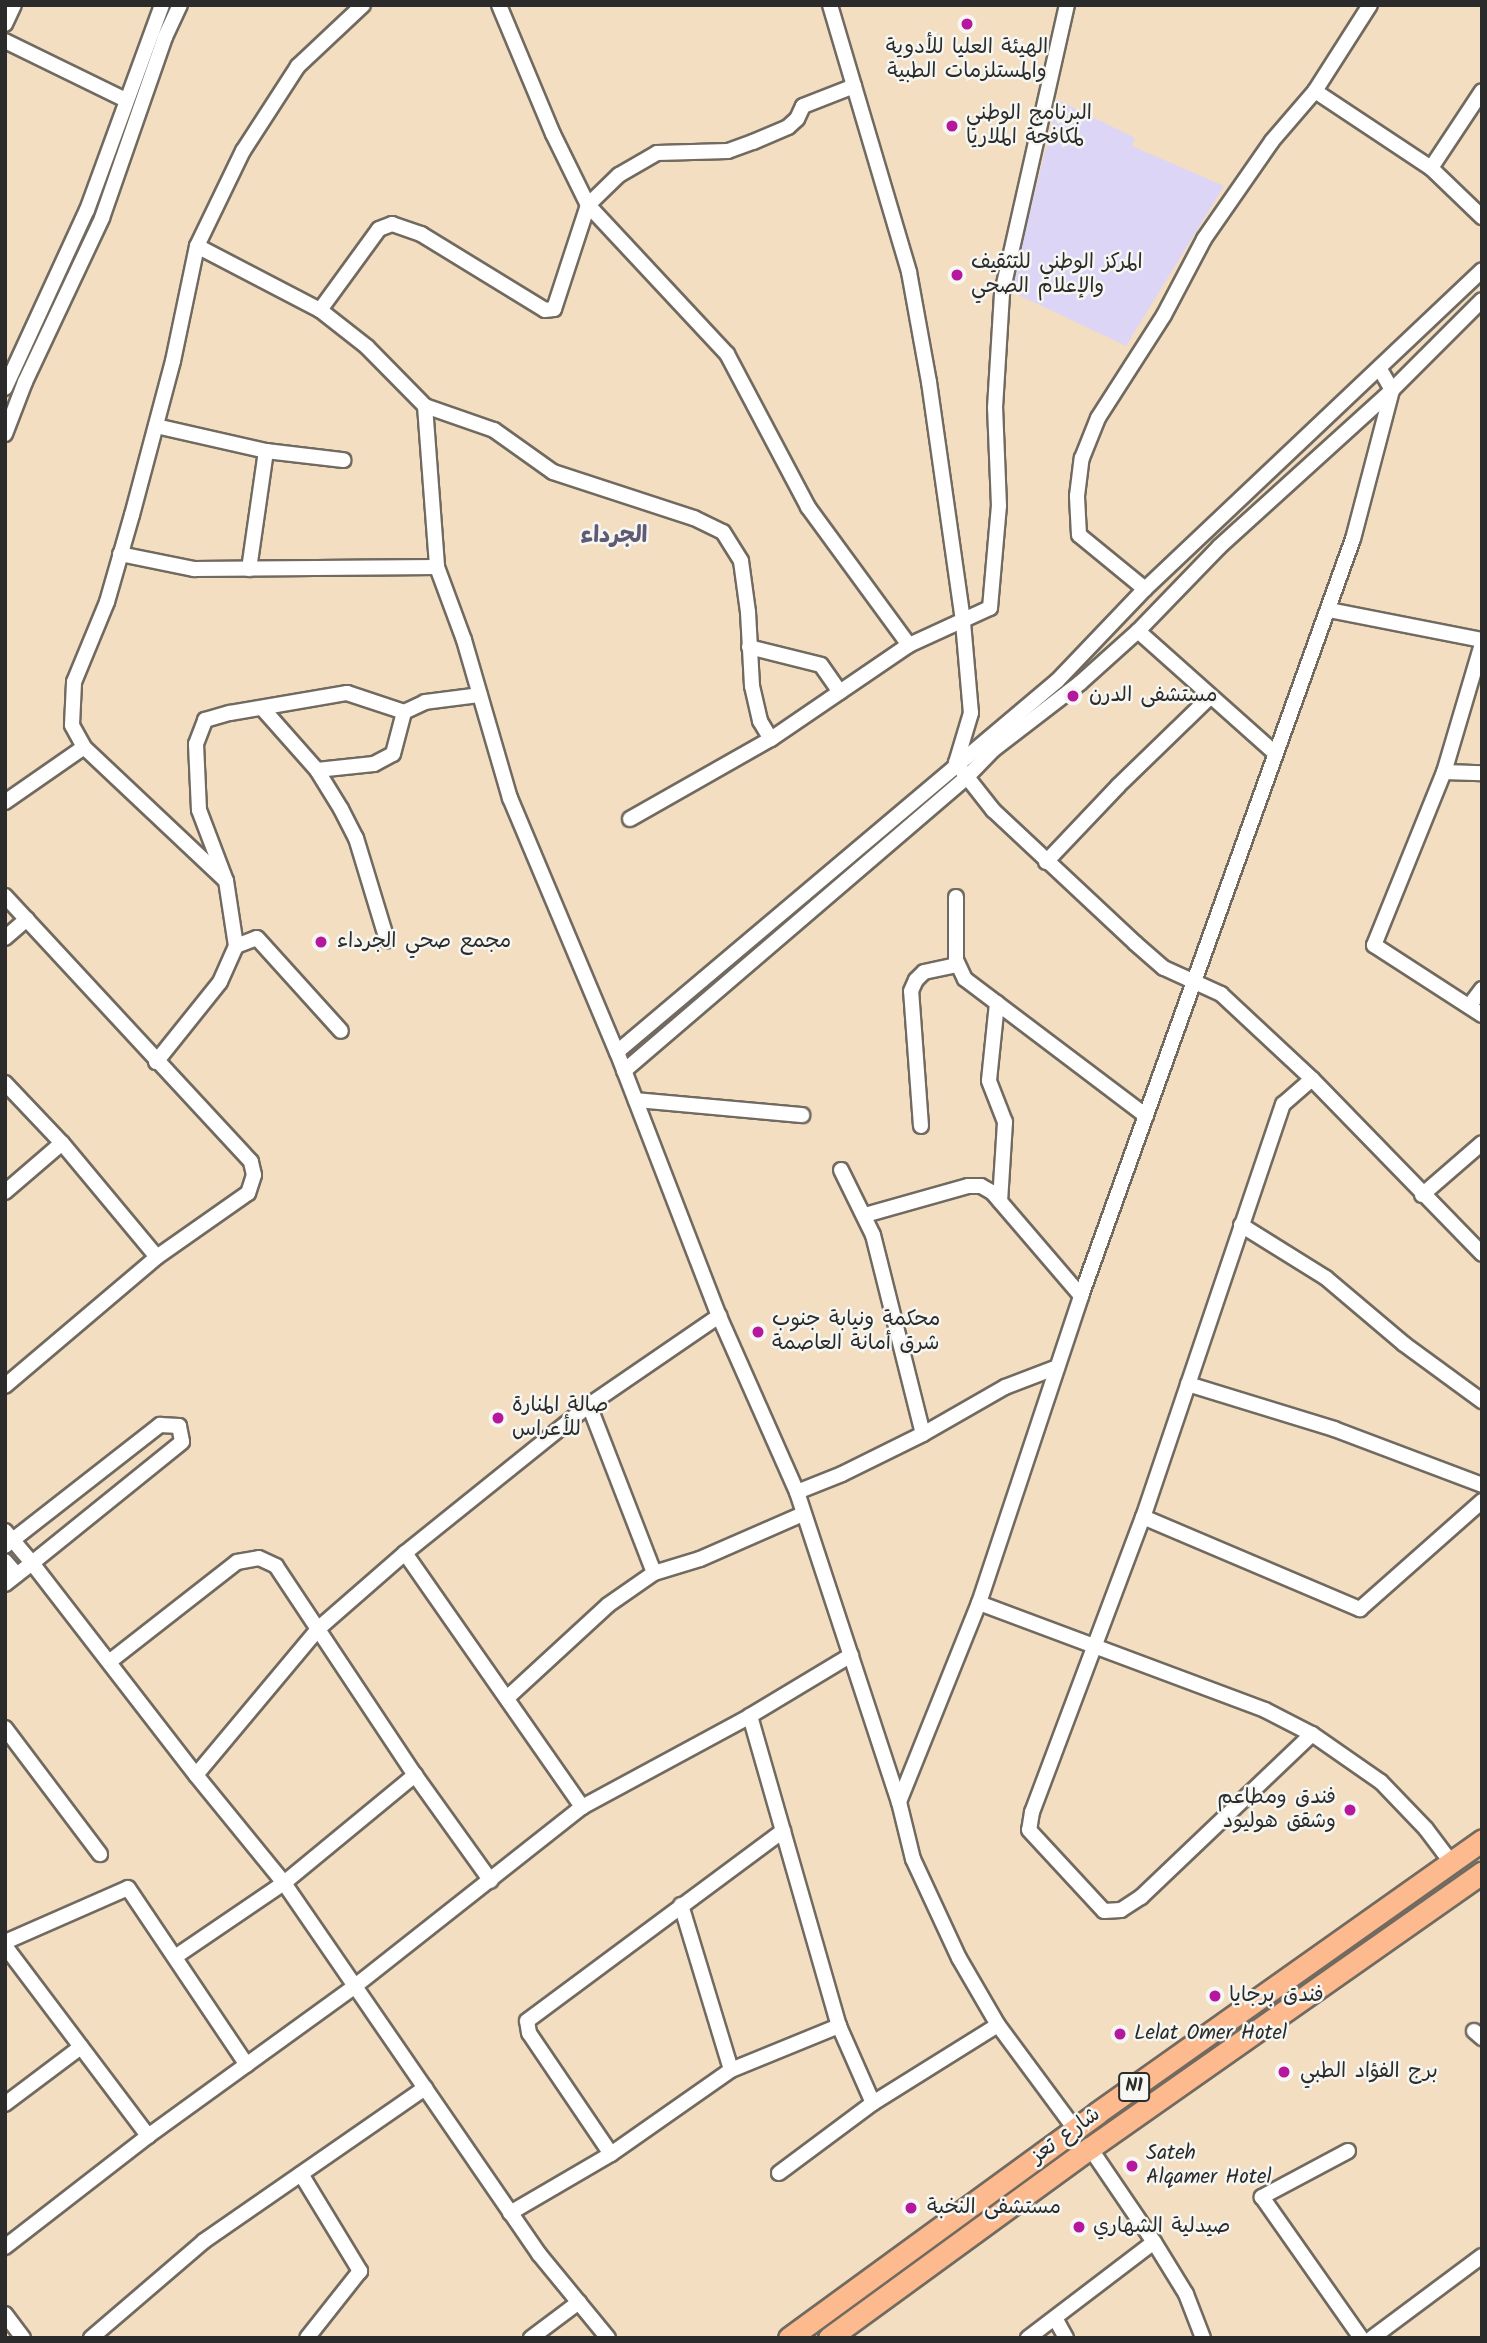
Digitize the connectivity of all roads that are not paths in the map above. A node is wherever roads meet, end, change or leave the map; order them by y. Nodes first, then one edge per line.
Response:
1 (14, 5) edge
2 (162, 5) edge
3 (180, 5) edge
4 (363, 5) edge
5 (516, 5) edge
6 (830, 5) edge
7 (1067, 5) edge
8 (1370, 5) edge
9 (500, 9) edge
10 (5, 24) edge
11 (5, 41) edge
12 (854, 86) junction
13 (1315, 91) junction
14 (1482, 91) edge
15 (126, 100) junction
16 (1431, 168) junction
17 (588, 205) junction
18 (1482, 217) edge
19 (197, 246) junction
20 (1482, 270) edge
21 (1482, 300) edge
22 (320, 310) junction
23 (1380, 369) junction
24 (7, 377) edge
25 (25, 382) junction
26 (1392, 390) junction
27 (425, 406) junction
28 (156, 426) junction
29 (5, 434) edge
30 (266, 451) junction
31 (343, 460) dead end
32 (120, 554) junction
33 (437, 567) junction
34 (249, 569) junction
35 (1145, 589) junction
36 (1328, 610) junction
37 (963, 622) junction
38 (1138, 631) junction
39 (1482, 642) edge
40 (909, 645) junction
41 (749, 647) junction
42 (840, 692) junction
43 (480, 695) junction
44 (1210, 697) junction
45 (263, 709) junction
46 (404, 712) junction
47 (771, 738) junction
48 (84, 747) junction
49 (1275, 753) junction
50 (956, 763) junction
51 (317, 770) junction
52 (1444, 772) junction
53 (1482, 773) edge
54 (966, 778) junction
55 (5, 802) edge
56 (630, 818) dead end
57 (1046, 862) junction
58 (226, 881) junction
59 (5, 896) edge
60 (956, 897) dead end
61 (27, 919) junction
62 (5, 939) edge
63 (387, 940) dead end
64 (236, 946) junction
65 (957, 965) junction
66 (1193, 981) junction
67 (1482, 989) edge
68 (997, 1003) junction
69 (1470, 1005) junction
70 (1482, 1015) edge
71 (341, 1031) dead end
72 (617, 1052) junction
73 (156, 1062) junction
74 (624, 1072) junction
75 (1312, 1079) junction
76 (5, 1083) edge
77 (636, 1100) junction
78 (802, 1115) dead end
79 (1146, 1116) junction
80 (921, 1126) dead end
81 (62, 1143) junction
82 (1482, 1143) edge
83 (841, 1170) dead end
84 (5, 1192) edge
85 (1422, 1195) junction
86 (1000, 1201) junction
87 (865, 1215) junction
88 (1241, 1225) junction
89 (1482, 1254) edge
90 (157, 1257) junction
91 (1081, 1296) junction
92 (719, 1316) junction
93 (1057, 1367) junction
94 (1188, 1384) junction
95 (5, 1387) edge
96 (1482, 1401) edge
97 (589, 1405) junction
98 (923, 1434) junction
99 (1482, 1485) edge
100 (797, 1492) junction
101 (1482, 1501) edge
102 (803, 1514) junction
103 (1143, 1517) junction
104 (7, 1539) edge
105 (405, 1553) junction
106 (5, 1561) edge
107 (32, 1563) junction
108 (654, 1573) junction
109 (11, 1580) edge
110 (979, 1603) junction
111 (319, 1628) junction
112 (1096, 1646) junction
113 (851, 1655) junction
114 (108, 1662) junction
115 (507, 1698) junction
116 (750, 1716) junction
117 (1312, 1734) junction
118 (8, 1737) edge
119 (196, 1775) junction
120 (415, 1775) junction
121 (898, 1802) junction
122 (582, 1807) junction
123 (783, 1831) junction
124 (1482, 1840) edge
125 (100, 1854) dead end
126 (1451, 1862) junction
127 (1482, 1872) edge
128 (491, 1881) junction
129 (1426, 1881) junction
130 (284, 1883) junction
131 (1441, 1902) junction
132 (681, 1905) junction
133 (5, 1944) edge
134 (175, 1957) junction
135 (355, 1987) junction
136 (998, 2025) junction
137 (839, 2026) junction
138 (81, 2048) junction
139 (247, 2066) junction
140 (731, 2070) junction
141 (425, 2088) junction
142 (873, 2103) junction
143 (5, 2104) edge
144 (1076, 2129) junction
145 (149, 2136) junction
146 (1090, 2148) junction
147 (1348, 2151) dead end
148 (611, 2154) junction
149 (301, 2174) junction
150 (779, 2174) dead end
151 (510, 2213) junction
152 (1154, 2242) junction
153 (5, 2247) edge
154 (1482, 2256) edge
155 (579, 2302) junction
156 (5, 2314) edge
157 (1055, 2318) junction
158 (23, 2338) edge
159 (91, 2338) edge
160 (307, 2338) edge
161 (531, 2338) edge
162 (608, 2338) edge
163 (789, 2338) edge
164 (829, 2338) edge
165 (1028, 2338) edge
166 (1066, 2338) edge
167 (1203, 2338) edge
168 (1361, 2338) edge
169 (1372, 2338) edge

1 - 10 street
2 - 15 street
3 - 25 street
4 - 19 street
5 - 9 street
6 - 12 street
7 - 37 street
8 - 13 street
9 - 17 street
11 - 15 street
12 - 17 street
12 - 37 street
13 - 16 street
13 - 35 street
14 - 16 street
15 - 24 street
16 - 18 street
17 - 22 street
17 - 40 street
19 - 22 street
19 - 28 street
20 - 23 street
21 - 26 street
22 - 27 street
23 - 26 street
23 - 35 street
24 - 25 street
25 - 29 street
26 - 36 street
26 - 38 street
27 - 33 street
27 - 41 street
28 - 30 street
28 - 32 street
30 - 31 street
30 - 34 street
32 - 34 street
32 - 48 street
33 - 34 street
33 - 43 street
35 - 50 street
36 - 39 street
36 - 49 street
37 - 40 street
37 - 50 street
38 - 44 street
38 - 54 street
39 - 52 street
40 - 42 street
41 - 42 street
41 - 47 street
42 - 47 street
43 - 46 street
43 - 72 street
44 - 49 street
44 - 57 street
45 - 46 street
45 - 51 street
45 - 58 street
46 - 51 street
47 - 56 street
48 - 55 street
48 - 58 street
49 - 66 street
50 - 54 street
50 - 72 street
51 - 63 street
52 - 53 street
52 - 69 street
54 - 57 street
54 - 74 street
57 - 66 street
58 - 64 street
59 - 61 street
60 - 65 street
61 - 62 street
61 - 73 street
64 - 71 street
64 - 73 street
65 - 68 street
65 - 80 street
66 - 75 street
66 - 79 street
67 - 69 street
68 - 79 street
68 - 86 street
69 - 70 street
72 - 74 street
73 - 90 street
74 - 77 street
75 - 85 street
75 - 88 street
76 - 81 street
77 - 78 street
77 - 92 street
79 - 91 street
81 - 84 street
81 - 90 street
82 - 85 street
83 - 87 street
85 - 89 street
86 - 87 street
86 - 91 street
87 - 98 street
88 - 94 street
88 - 96 street
90 - 95 street
91 - 93 street
92 - 97 street
92 - 100 street
93 - 98 street
93 - 110 street
94 - 99 street
94 - 103 street
97 - 105 street
97 - 108 street
98 - 100 street
100 - 102 street
101 - 103 street
102 - 108 street
102 - 113 street
103 - 112 street
104 - 107 street
104 - 107 street
105 - 111 street
105 - 115 street
106 - 109 street
107 - 109 street
107 - 114 street
108 - 115 street
110 - 112 street
110 - 121 street
111 - 114 street
111 - 119 street
111 - 120 street
112 - 117 street
112 - 117 street
113 - 116 street
113 - 121 street
114 - 119 street
115 - 122 street
116 - 122 street
116 - 123 street
117 - 126 street
118 - 125 street
119 - 130 street
120 - 128 street
120 - 130 street
121 - 136 street
122 - 128 street
123 - 132 street
123 - 137 street
124 - 126 highway, شارع تعز / N1
126 - 129 highway, شارع تعز / N1
127 - 131 highway, شارع تعز / N1
128 - 135 street
129 - 131 highway
129 - 144 highway, شارع تعز / N1
130 - 134 street
130 - 135 street
131 - 146 highway, شارع تعز / N1
132 - 140 street
132 - 148 street
133 - 134 street
133 - 138 street
134 - 139 street
135 - 139 street
135 - 141 street
136 - 142 street
136 - 144 street
137 - 140 street
137 - 142 street
138 - 143 street
138 - 145 street
139 - 145 street
140 - 148 street
141 - 149 street
141 - 151 street
142 - 150 street
144 - 146 highway
144 - 163 highway, شارع تعز / N1
145 - 153 street
146 - 152 street
146 - 164 highway, شارع تعز / N1
147 - 168 street
148 - 151 street
149 - 159 street
149 - 160 street
151 - 155 street
152 - 157 street
152 - 167 street
154 - 169 street
155 - 161 street
155 - 162 street
156 - 158 street
157 - 165 street
157 - 166 street

